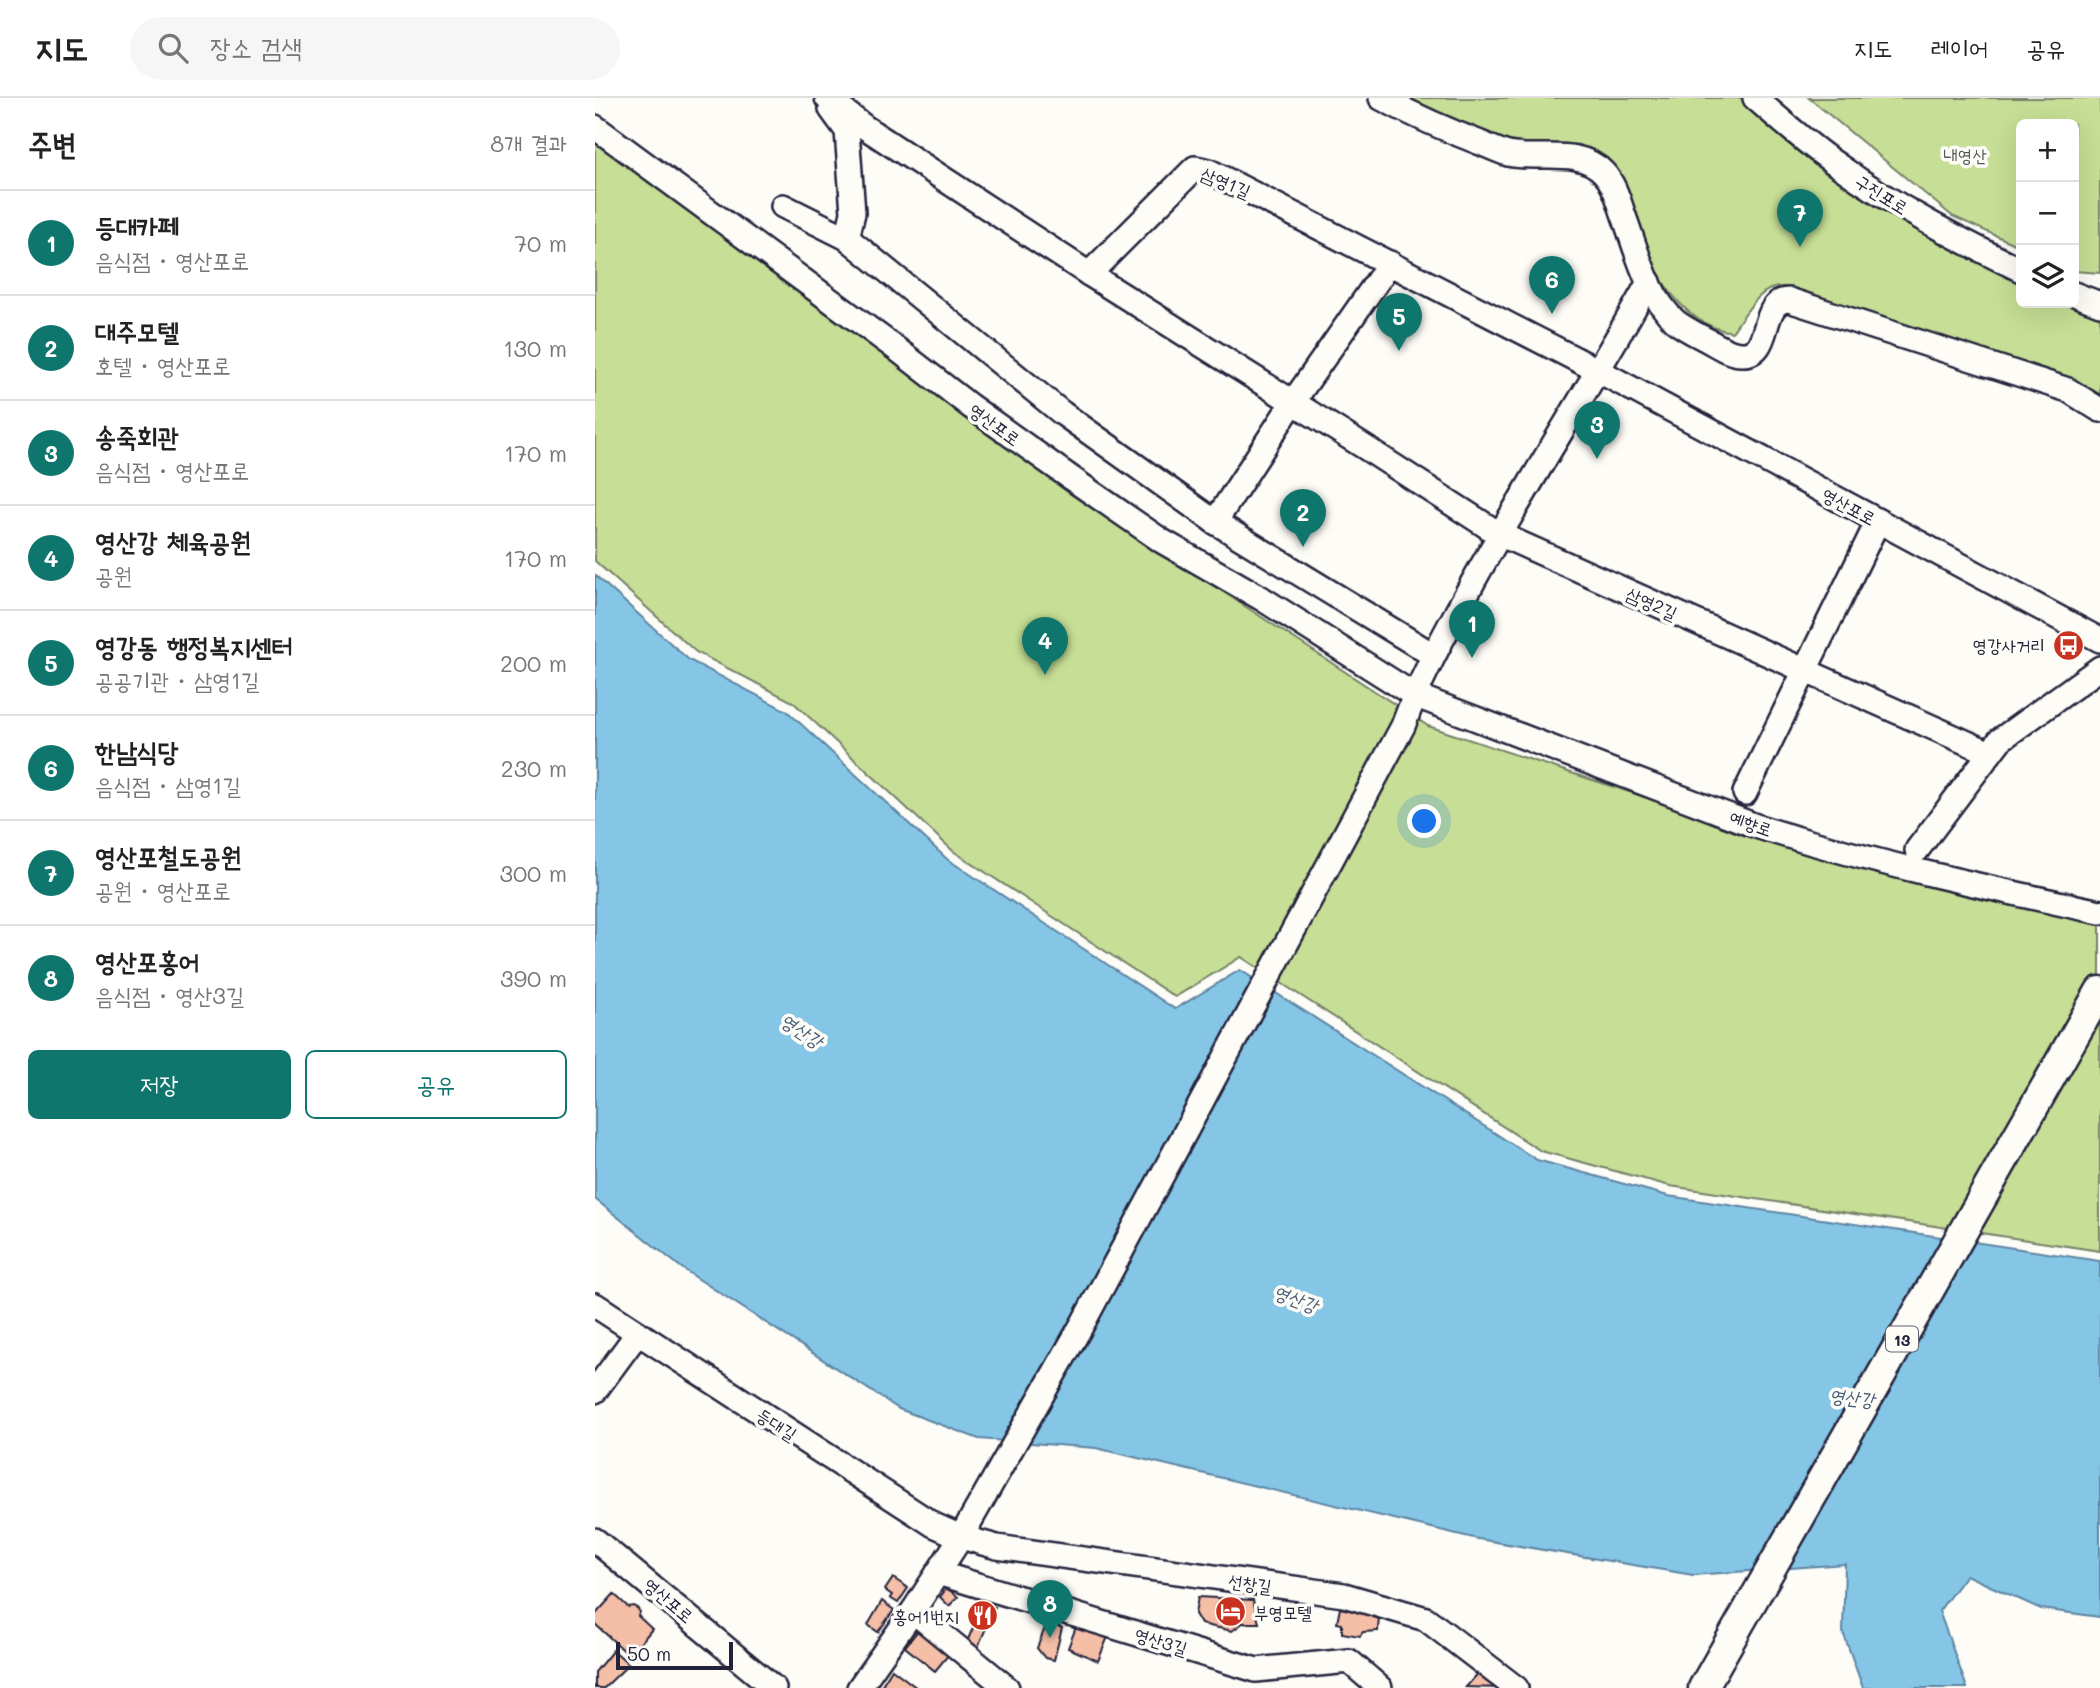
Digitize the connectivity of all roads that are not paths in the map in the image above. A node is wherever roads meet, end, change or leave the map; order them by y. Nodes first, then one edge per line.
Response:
1 (825, 98) edge
2 (1381, 98) edge
3 (1755, 98) edge
4 (595, 127) edge
5 (783, 206) dead end
6 (847, 238) junction
7 (1390, 263) junction
8 (2016, 268) edge
9 (1089, 274) junction
10 (1649, 282) junction
11 (2079, 296) edge
12 (2100, 304) edge
13 (1599, 371) junction
14 (1293, 402) junction
15 (2100, 410) edge
16 (1878, 521) junction
17 (1215, 522) junction
18 (1499, 534) junction
19 (2100, 640) edge
20 (1433, 655) junction
21 (2100, 668) edge
22 (1805, 671) junction
23 (1414, 695) junction
24 (1990, 753) junction
25 (1745, 793) dead end
26 (1917, 850) dead end
27 (2100, 912) edge
28 (2100, 991) edge
29 (595, 1305) edge
30 (637, 1334) junction
31 (595, 1391) edge
32 (961, 1537) junction
33 (595, 1541) edge
34 (938, 1573) junction
35 (913, 1611) junction
36 (774, 1688) edge
37 (859, 1688) edge
38 (1007, 1688) edge
39 (1380, 1688) edge
40 (1516, 1688) edge
41 (1703, 1688) edge

1 - 6 street
1 - 9 street
2 - 10 street
3 - 8 street, 구진포로
4 - 23 street, 영산포로
5 - 6 street
6 - 17 street
7 - 9 street, 삼영1길
7 - 13 street, 삼영1길
7 - 14 street
9 - 14 street
10 - 13 street
10 - 15 street
11 - 12 street
13 - 16 street, 영산포로
13 - 18 street
14 - 17 street
14 - 18 street
16 - 19 street, 영산포로
16 - 22 street
17 - 20 street
18 - 20 street
18 - 22 street, 삼영2길
20 - 23 street
21 - 24 street
22 - 24 street, 삼영2길
22 - 25 street
23 - 27 street, 예향로
23 - 32 street
24 - 26 street
28 - 41 main road, 13
29 - 30 street, 등대길
30 - 31 street
30 - 32 street, 등대길
32 - 34 street
32 - 40 street, 선창길
33 - 36 street, 영산포로
34 - 35 street
34 - 39 street, 영산3길
35 - 37 street
35 - 38 street

